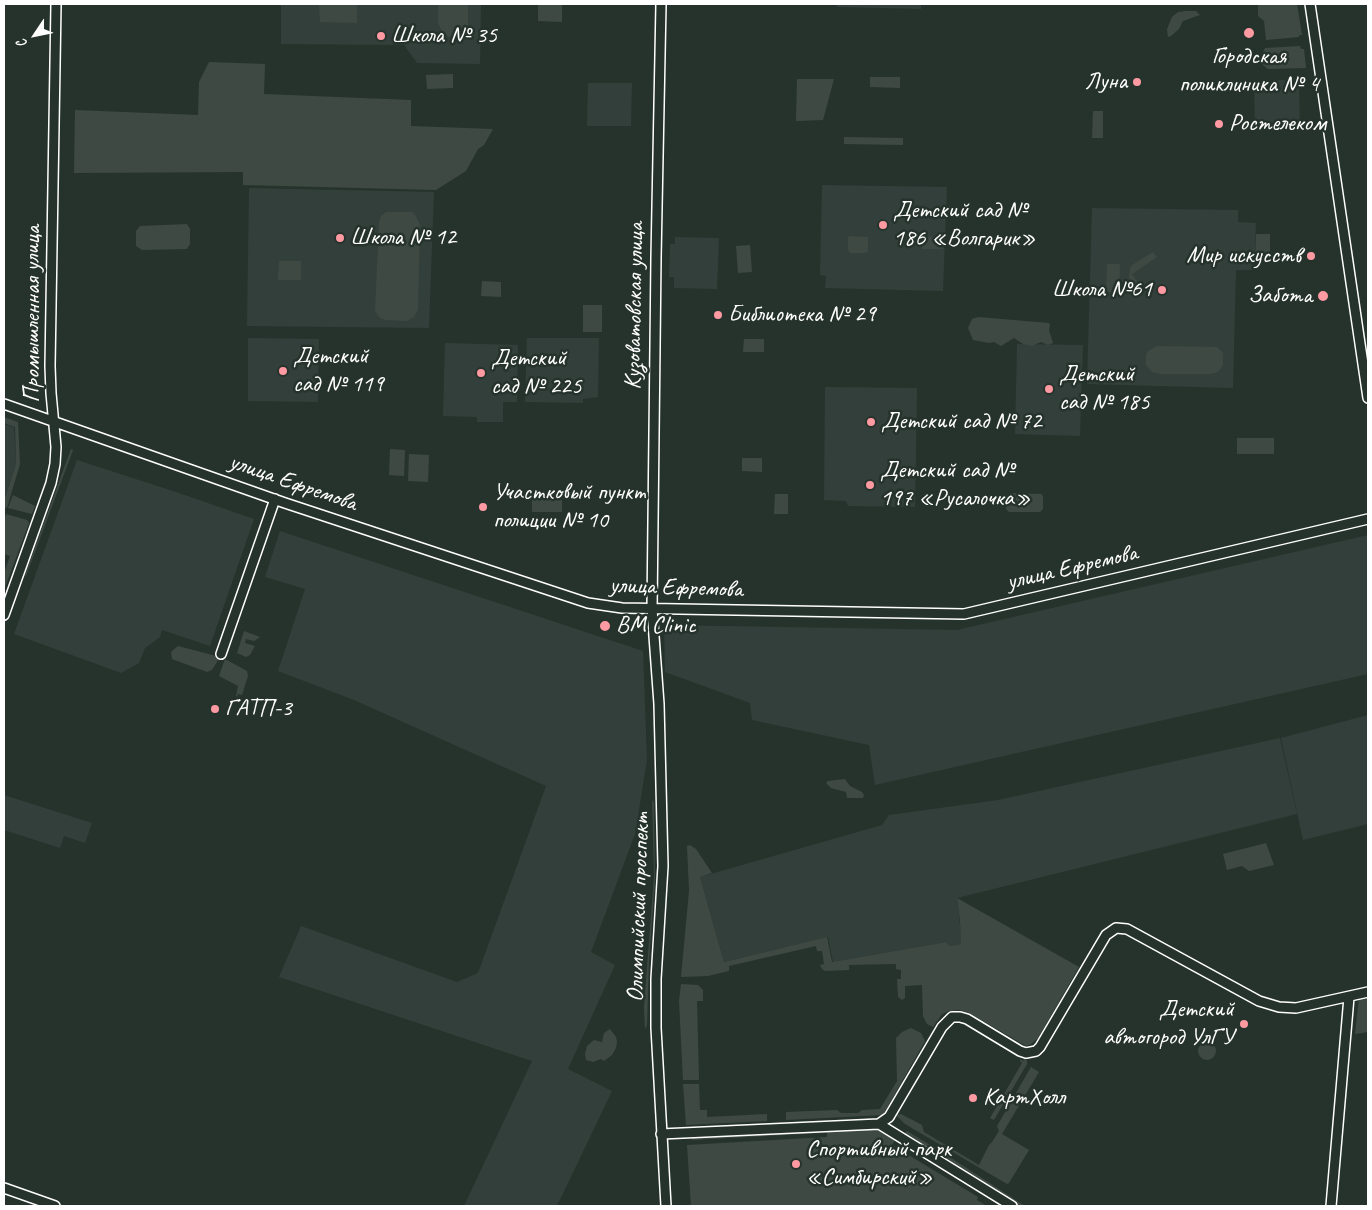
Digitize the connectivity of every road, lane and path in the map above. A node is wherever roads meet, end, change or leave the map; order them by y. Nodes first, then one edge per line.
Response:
1 (56, 4) edge
2 (661, 4) edge
3 (1310, 4) edge
4 (1368, 398) edge
5 (4, 404) edge
6 (54, 422) junction
7 (275, 499) junction
8 (1368, 519) edge
9 (652, 609) junction
10 (4, 615) edge
11 (221, 654) dead end
12 (1368, 992) edge
13 (1349, 997) junction
14 (879, 1124) junction
15 (661, 1134) junction
16 (4, 1188) edge
17 (55, 1206) edge
18 (666, 1206) edge
19 (1012, 1206) edge
20 (1331, 1206) edge

1 - 6 street, Промышленная улица
2 - 9 street, Кузоватовская улица
3 - 4 street
5 - 6 street, улица Ефремова
6 - 7 street, улица Ефремова
6 - 10 street, Промышленная улица
7 - 9 street, улица Ефремова
7 - 11 street
8 - 9 street, улица Ефремова
9 - 15 street, Олимпийский проспект
12 - 13 street
13 - 14 street
13 - 20 street
14 - 15 street
14 - 19 street
15 - 18 street, Олимпийский проспект
16 - 17 street

